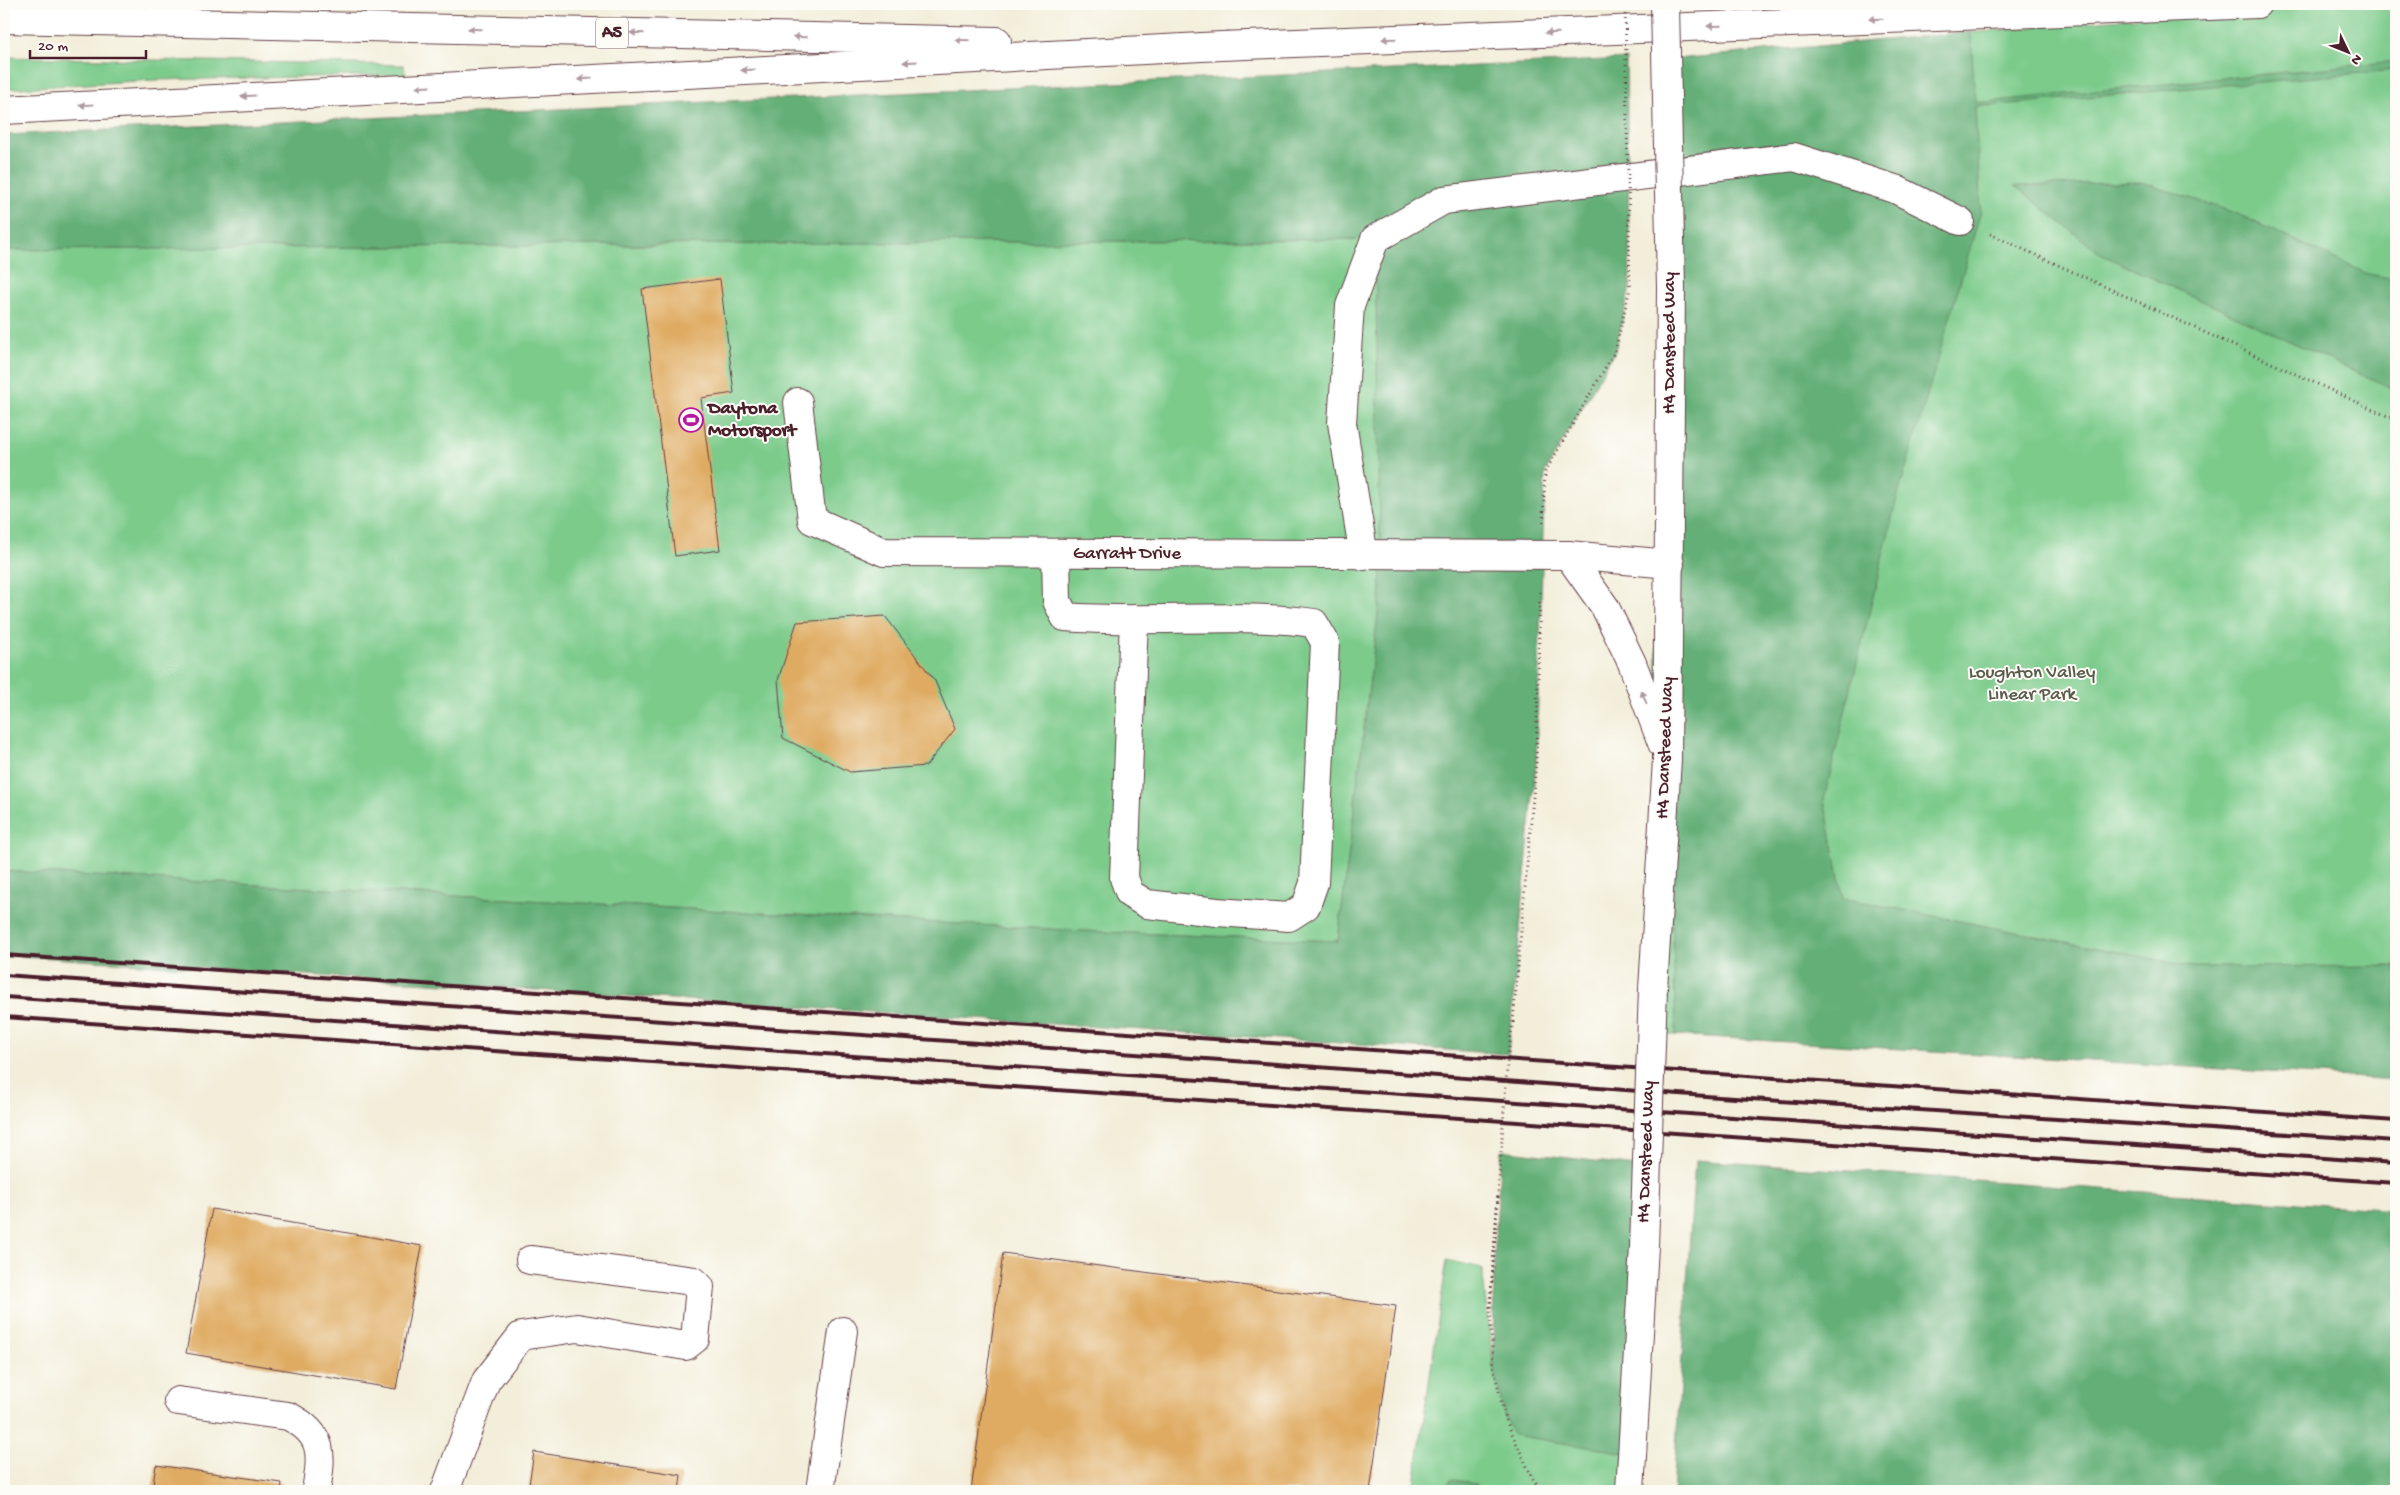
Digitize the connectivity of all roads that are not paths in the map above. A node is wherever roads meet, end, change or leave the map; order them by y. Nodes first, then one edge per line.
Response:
1 (1665, 4) edge
2 (2257, 4) edge
3 (4, 19) edge
4 (1221, 46) junction
5 (4, 110) edge
6 (1960, 221) road end
7 (798, 402) dead end
8 (1056, 554) junction
9 (1568, 555) junction
10 (1364, 556) junction
11 (1670, 564) junction
12 (1134, 619) junction
13 (1667, 759) junction
14 (530, 1260) dead end
15 (843, 1331) dead end
16 (178, 1401) dead end
17 (316, 1491) edge
18 (445, 1491) edge
19 (820, 1491) edge
20 (1630, 1491) edge

1 - 11 main road, H4 Dansteed Way, bridge
2 -> 4 main road, A5
4 -> 3 main road, A5
4 -> 5 main road
6 - 10 main road
7 - 8 main road, Garratt Drive
8 - 10 main road, Garratt Drive
8 - 12 main road
9 - 10 main road, Garratt Drive
9 - 11 main road, Garratt Drive
13 -> 9 main road
11 - 13 main road, H4 Dansteed Way
12 - 12 main road
13 - 20 main road, H4 Dansteed Way, bridge
14 - 18 main road
15 - 19 main road
16 - 17 main road

